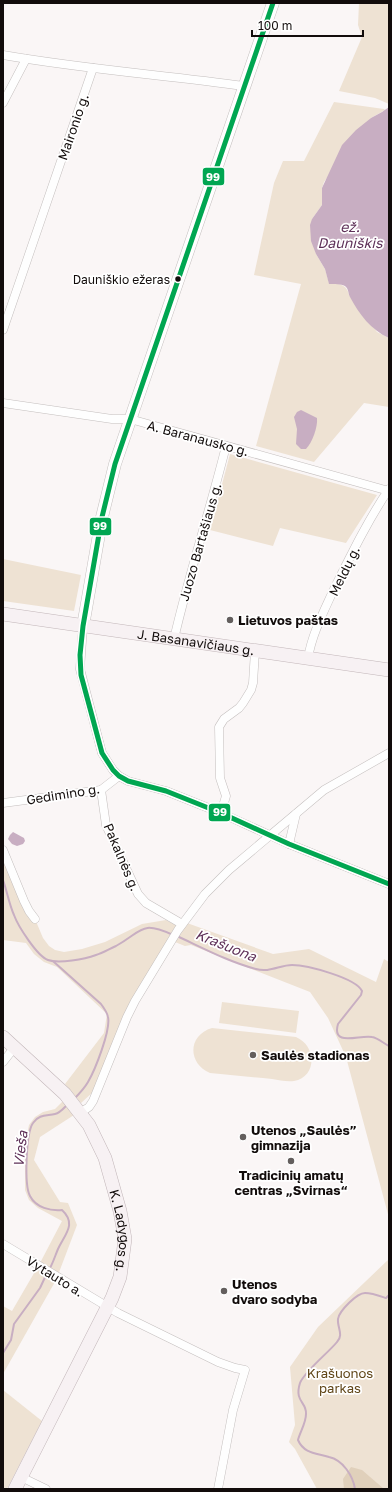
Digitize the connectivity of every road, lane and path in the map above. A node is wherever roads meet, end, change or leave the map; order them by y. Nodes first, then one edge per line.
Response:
1 (273, 3) edge
2 (3, 55) edge
3 (26, 59) junction
4 (93, 68) junction
5 (244, 86) junction
6 (3, 103) edge
7 (3, 330) edge
8 (3, 404) edge
9 (130, 419) junction
10 (226, 446) junction
11 (389, 490) edge
12 (3, 614) edge
13 (83, 626) junction
14 (174, 639) junction
15 (255, 651) junction
16 (308, 658) junction
17 (389, 670) edge
18 (389, 753) edge
19 (119, 776) junction
20 (101, 790) junction
21 (3, 803) edge
22 (221, 813) junction
23 (296, 814) junction
24 (270, 836) junction
25 (289, 844) junction
26 (3, 850) edge
27 (389, 884) edge
28 (35, 919) dead end
29 (180, 927) junction
30 (3, 1037) edge
31 (14, 1048) junction
32 (3, 1062) edge
33 (78, 1111) junction
34 (3, 1244) edge
35 (107, 1308) junction
36 (21, 1477) junction
37 (15, 1489) edge
38 (46, 1489) edge
39 (218, 1489) edge

1 - 5 street
2 - 3 street
3 - 4 street
3 - 6 street
4 - 5 street
4 - 7 street, Maironio g.
5 - 9 street
8 - 9 street, A. Baranausko g.
9 - 10 street, A. Baranausko g.
9 - 13 street
10 - 11 street, A. Baranausko g.
10 - 14 street, Juozo Bartašiaus g.
11 - 16 street, Meldų g.
12 - 13 main road, J. Basanavičiaus g.
13 - 14 main road, J. Basanavičiaus g.
13 - 19 street
14 - 15 main road, J. Basanavičiaus g.
15 - 16 main road, J. Basanavičiaus g.
15 - 22 street
16 - 17 main road, J. Basanavičiaus g.
18 - 23 street
19 - 20 street, Gedimino g.
19 - 22 street
20 - 21 street, Gedimino g.
20 - 29 street, Pakalnės g.
22 - 24 street
23 - 24 street
23 - 25 street
24 - 25 street
24 - 29 street
25 - 27 street
26 - 28 street
29 - 33 street
30 - 31 main road, K. Ladygos g.
31 - 32 street
31 - 33 main road, K. Ladygos g.
33 - 35 main road, K. Ladygos g.
34 - 35 street, Vytauto a.
35 - 36 main road, K. Ladygos g.
35 - 39 street, Vytauto a.
36 - 37 main road, K. Ladygos g.
36 - 38 street

